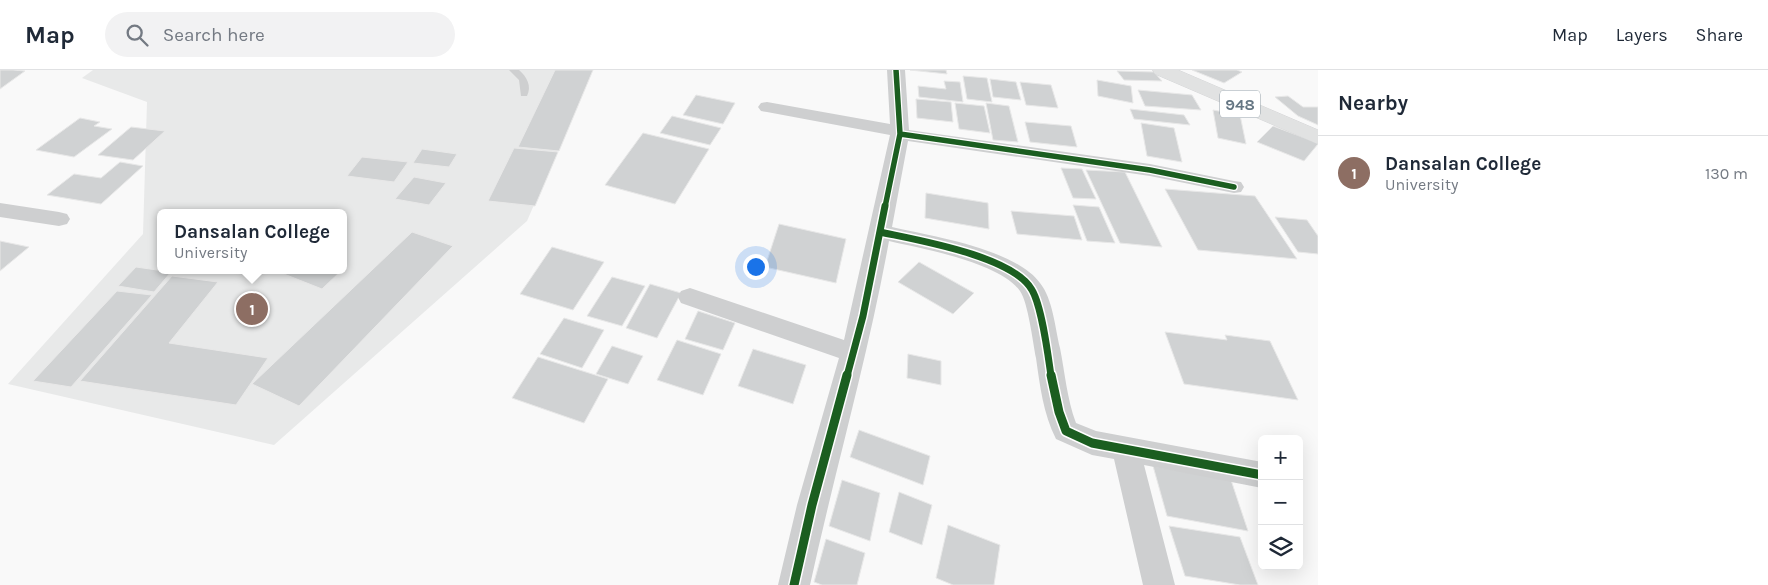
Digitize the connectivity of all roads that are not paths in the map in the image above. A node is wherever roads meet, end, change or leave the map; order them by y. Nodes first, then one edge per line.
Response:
1 (513, 70) edge
2 (896, 70) edge
3 (1162, 70) edge
4 (524, 94) dead end
5 (767, 107) dead end
6 (900, 132) junction
7 (1318, 138) edge
8 (1234, 187) dead end
9 (0, 210) edge
10 (58, 219) dead end
11 (880, 232) junction
12 (690, 297) dead end
13 (853, 353) junction
14 (1126, 450) junction
15 (1258, 475) edge
16 (794, 585) edge
17 (1159, 585) edge

1 - 4 lane
2 - 6 street
3 - 7 main road, 948
5 - 6 street
6 - 8 street
6 - 11 street
9 - 10 street
11 - 13 street
11 - 14 street
12 - 13 street
13 - 16 street
14 - 15 street
14 - 17 street

